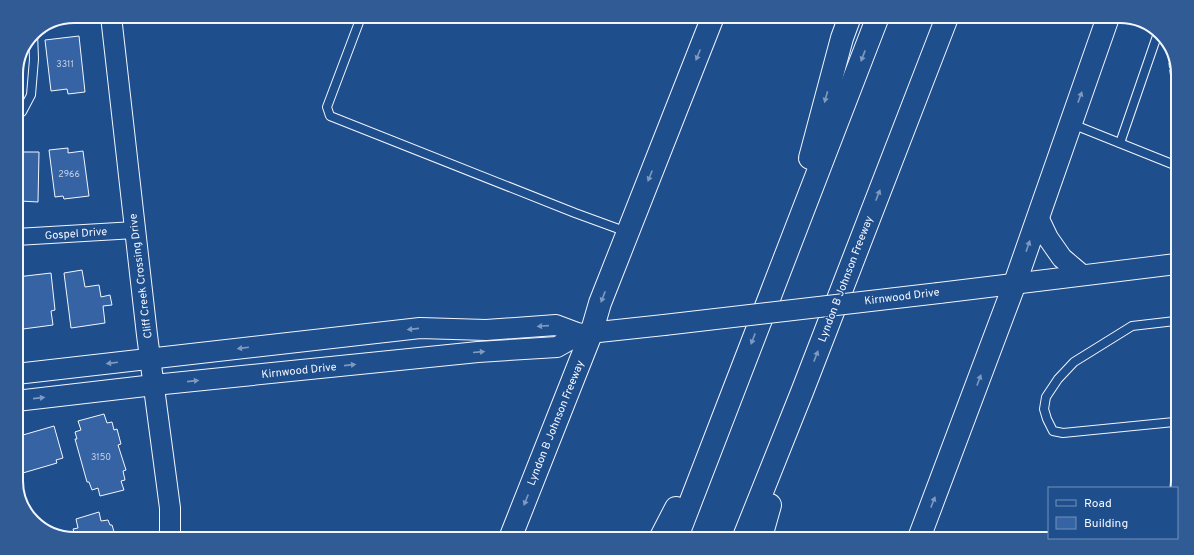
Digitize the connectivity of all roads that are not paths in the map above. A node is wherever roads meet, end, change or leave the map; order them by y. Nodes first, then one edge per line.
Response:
1 (112, 23) edge
2 (359, 23) edge
3 (710, 23) edge
4 (848, 23) edge
5 (875, 23) edge
6 (945, 23) edge
7 (950, 23) edge
8 (1106, 23) edge
9 (1156, 38) edge
10 (33, 44) edge
11 (929, 66) junction
12 (23, 110) edge
13 (1070, 123) junction
14 (1120, 143) junction
15 (1171, 164) edge
16 (1038, 217) junction
17 (136, 230) junction
18 (628, 233) junction
19 (23, 237) edge
20 (782, 264) junction
21 (1171, 265) edge
22 (1082, 275) junction
23 (1015, 283) junction
24 (1171, 321) edge
25 (586, 334) junction
26 (150, 359) junction
27 (23, 373) edge
28 (154, 385) junction
29 (802, 392) junction
30 (23, 400) edge
31 (729, 402) junction
32 (1171, 422) edge
33 (170, 532) edge
34 (512, 532) edge
35 (664, 532) edge
36 (679, 532) edge
37 (746, 532) edge
38 (763, 532) edge
39 (921, 532) edge

1 - 17 street, Cliff Creek Crossing Drive
2 - 18 lane
3 -> 18 main road, Lyndon B Johnson Freeway
4 -> 20 main road
5 -> 20 main road
6 - 11 main road, Lyndon B Johnson Freeway
7 - 11 main road
13 -> 8 main road
9 - 14 lane
10 - 12 lane
29 -> 11 main road, Lyndon B Johnson Freeway
13 - 14 lane
13 - 16 main road
14 - 15 lane
16 - 22 street
23 -> 16 main road
17 - 19 street, Gospel Drive
17 - 26 street, Cliff Creek Crossing Drive
18 -> 25 main road, Lyndon B Johnson Freeway
20 -> 31 main road
21 - 22 street, Kirnwood Drive
22 - 23 street, Kirnwood Drive
23 - 25 street, Kirnwood Drive, bridge
39 -> 23 main road
24 - 32 lane
25 -> 26 street, Kirnwood Drive
28 -> 25 street, Kirnwood Drive
25 -> 34 main road, Lyndon B Johnson Freeway
26 -> 27 street, Kirnwood Drive
26 - 28 street, Cliff Creek Crossing Drive
30 -> 28 street, Kirnwood Drive
28 - 33 street, Cliff Creek Crossing Drive
29 - 37 main road, Lyndon B Johnson Freeway
29 - 38 main road
31 - 35 main road
31 - 36 main road

